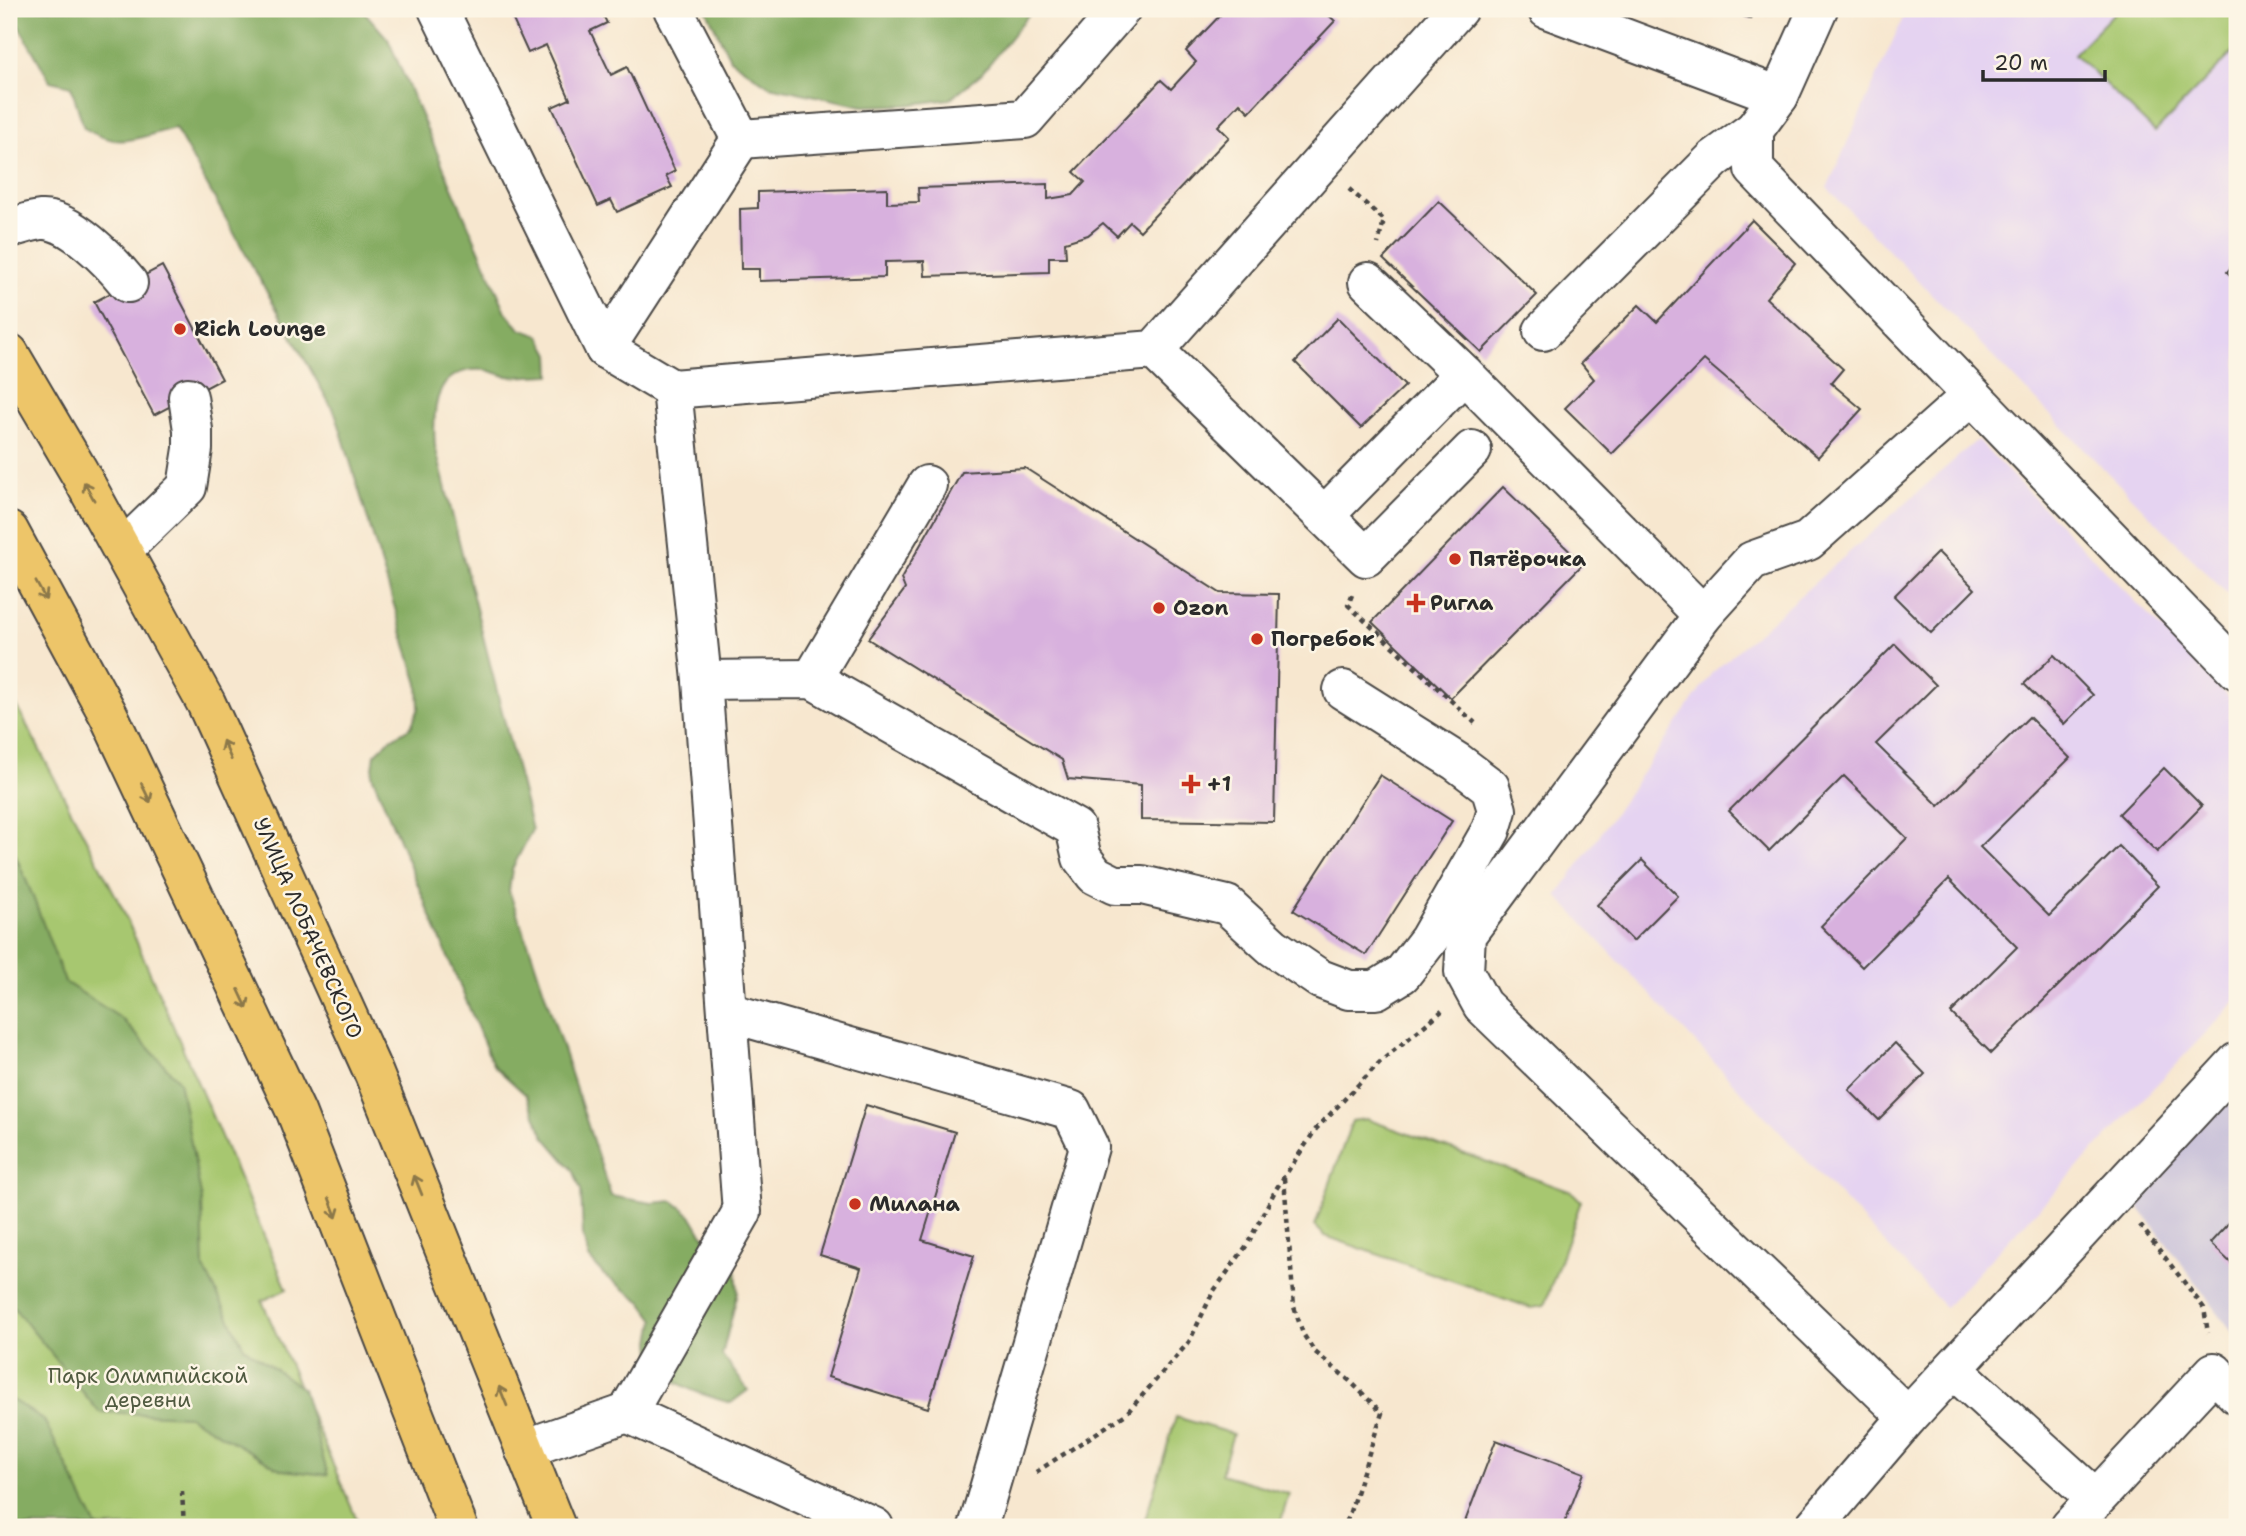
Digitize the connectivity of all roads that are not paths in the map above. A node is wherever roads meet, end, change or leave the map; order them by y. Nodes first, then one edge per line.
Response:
1 (438, 9) edge
2 (673, 9) edge
3 (1121, 9) edge
4 (1458, 9) edge
5 (1547, 9) edge
6 (1818, 9) edge
7 (1779, 96) junction
8 (1754, 130) junction
9 (741, 139) junction
10 (9, 228) edge
11 (1368, 282) road end
12 (128, 283) dead end
13 (1543, 331) dead end
14 (604, 349) junction
15 (1154, 350) junction
16 (9, 353) edge
17 (1464, 374) junction
18 (672, 389) junction
19 (1972, 396) junction
20 (188, 397) dead end
21 (1472, 450) dead end
22 (928, 485) dead end
23 (1325, 515) junction
24 (9, 531) edge
25 (122, 550) junction
26 (1703, 615) junction
27 (2237, 670) edge
28 (812, 679) junction
29 (702, 680) junction
30 (1343, 690) dead end
31 (727, 1012) junction
32 (2237, 1062) edge
33 (1953, 1369) junction
34 (2225, 1384) edge
35 (627, 1413) junction
36 (1908, 1417) junction
37 (524, 1449) junction
38 (2095, 1498) junction
39 (984, 1512) edge
40 (458, 1527) edge
41 (556, 1527) edge
42 (874, 1527) edge
43 (1814, 1527) edge
44 (2070, 1527) edge

1 - 14 street
2 - 9 street
3 - 9 street
4 - 15 street
5 - 7 street
6 - 7 street
7 - 8 street
8 - 13 street
8 - 19 street
9 - 14 street
10 - 12 street
11 - 17 street
14 - 18 street
15 - 18 street
15 - 23 street
25 -> 16 main road, УЛИЦА ЛОБАЧЕВСКОГО
17 - 23 street
17 - 26 street
18 - 29 street
19 - 26 street
19 - 27 street
20 - 25 street
21 - 23 street
22 - 28 street
24 -> 40 main road
37 -> 25 main road, УЛИЦА ЛОБАЧЕВСКОГО
26 - 36 street
28 - 29 street
28 - 30 street
29 - 31 street
31 - 35 street
31 - 39 street
32 - 33 street
33 - 36 street
33 - 38 street
34 - 38 street
35 - 37 street
35 - 42 street
36 - 43 street
37 - 41 main road, УЛИЦА ЛОБАЧЕВСКОГО
38 - 44 street

